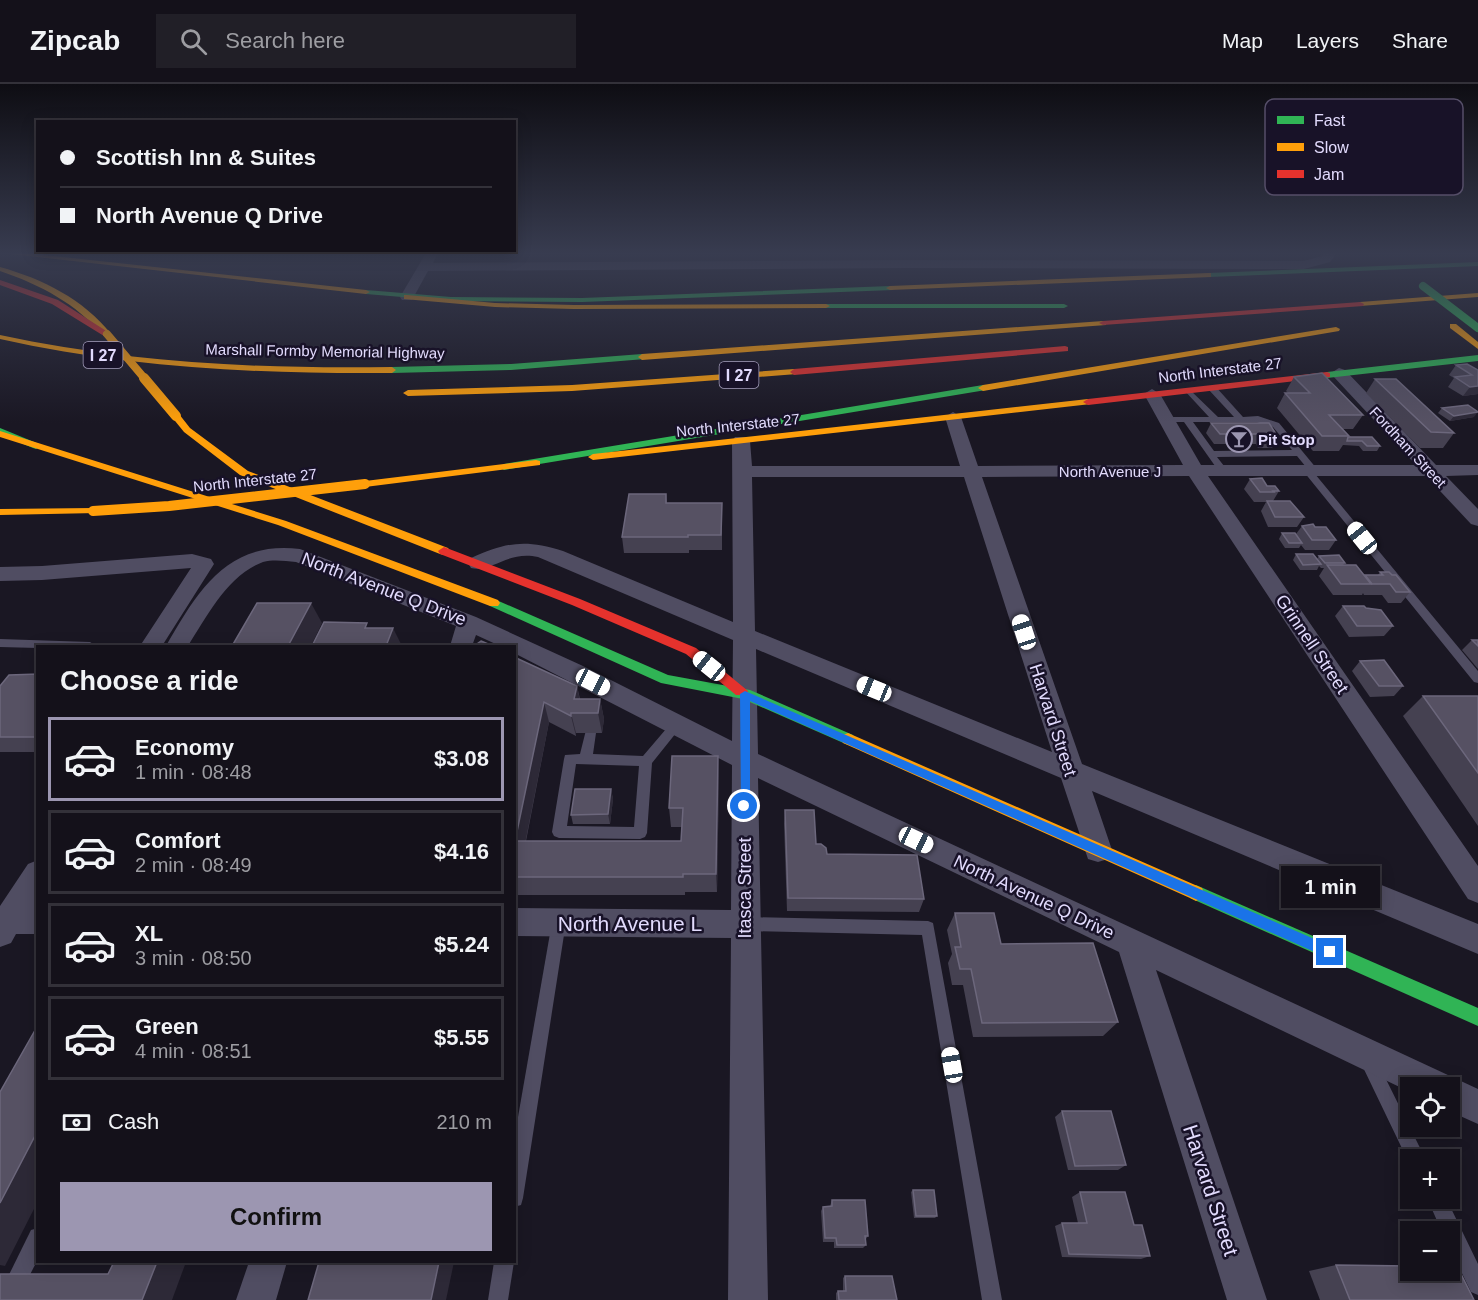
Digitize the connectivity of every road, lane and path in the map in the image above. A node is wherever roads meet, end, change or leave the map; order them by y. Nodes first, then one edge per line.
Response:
1 (68, 310) edge
2 (85, 310) edge
3 (1291, 310) edge
4 (1434, 310) edge
5 (1455, 310) edge
6 (1478, 318) edge
7 (1443, 321) dead end
8 (1478, 327) edge
9 (107, 334) junction
10 (0, 337) edge
11 (1187, 340) dead end
12 (1478, 346) edge
13 (1083, 348) dead end
14 (1478, 358) edge
15 (1339, 373) junction
16 (123, 377) dead end
17 (169, 382) dead end
18 (1212, 388) junction
19 (1188, 390) junction
20 (395, 393) dead end
21 (1152, 394) junction
22 (953, 417) junction
23 (1241, 419) junction
24 (1177, 420) junction
25 (1215, 420) junction
26 (0, 433) edge
27 (741, 441) junction
28 (1211, 454) junction
29 (1307, 465) junction
30 (504, 467) junction
31 (1429, 470) junction
32 (1478, 470) edge
33 (1195, 471) junction
34 (1223, 471) junction
35 (743, 472) junction
36 (971, 472) junction
37 (0, 512) edge
38 (1478, 520) edge
39 (478, 563) junction
40 (0, 574) edge
41 (465, 634) edge
42 (744, 636) junction
43 (0, 643) edge
44 (60, 645) edge
45 (152, 645) edge
46 (178, 645) edge
47 (491, 645) edge
48 (516, 656) edge
49 (1478, 679) edge
50 (745, 694) junction
51 (676, 724) junction
52 (590, 733) edge
53 (744, 759) junction
54 (586, 760) junction
55 (646, 762) junction
56 (1069, 768) junction
57 (1098, 850) junction
58 (36, 876) edge
59 (1478, 890) edge
60 (36, 920) edge
61 (516, 922) edge
62 (559, 922) junction
63 (745, 924) junction
64 (4, 927) edge
65 (1478, 939) edge
66 (1131, 942) junction
67 (1478, 1017) edge
68 (1364, 1053) junction
69 (1415, 1077) edge
70 (1460, 1098) edge
71 (1478, 1107) edge
72 (1412, 1149) edge
73 (516, 1186) edge
74 (1441, 1209) edge
75 (36, 1241) edge
76 (268, 1263) edge
77 (504, 1263) edge
78 (1478, 1285) edge
79 (7, 1300) edge
80 (256, 1300) edge
81 (498, 1300) edge
82 (748, 1300) edge
83 (992, 1300) edge
84 (1247, 1300) edge

1 - 9 main road
2 - 9 main road, North Avenue Q Drive
3 - 10 main road, Marshall Formby Memorial Highway / I 27
4 - 12 main road
5 - 8 main road, bridge
6 - 7 main road
9 - 39 main road, North Avenue Q Drive, bridge
11 - 30 main road
13 - 20 main road, I 27
14 - 15 main road, North Interstate 27
15 - 18 main road, North Interstate 27
15 - 31 street, Fordham Street
16 - 17 main road, I 27
18 - 19 main road, North Interstate 27
18 - 23 lane
19 - 21 main road, North Interstate 27
19 - 25 lane
21 - 22 main road, North Interstate 27
21 - 24 street, Grinnell Street
22 - 27 main road, North Interstate 27
22 - 36 street, Harvard Street
23 - 25 lane
23 - 29 lane
24 - 25 lane
24 - 28 lane
24 - 33 street, Grinnell Street
26 - 50 main road, North Avenue Q Drive
27 - 30 main road, North Interstate 27
27 - 35 street, Itasca Street
28 - 29 lane
28 - 34 lane
29 - 31 street, North Avenue J
29 - 34 street, North Avenue J
29 - 49 lane
30 - 37 main road, North Interstate 27, bridge
31 - 32 street, North Avenue J
31 - 38 street, Fordham Street
33 - 34 street, North Avenue J
33 - 36 street, North Avenue J
33 - 59 street, Grinnell Street
35 - 36 street, North Avenue J
35 - 42 street, Itasca Street
36 - 56 street, Harvard Street
39 - 42 street
39 - 50 main road, North Avenue Q Drive
40 - 45 street
41 - 46 street, North Avenue Q Drive
41 - 47 street, North Avenue Q Drive
42 - 50 street, Itasca Street
42 - 56 street
43 - 44 lane
48 - 51 street, North Avenue Q Drive
50 - 53 street, Itasca Street
50 - 57 main road, North Avenue Q Drive
51 - 53 street, North Avenue Q Drive
51 - 55 lane
52 - 54 lane
53 - 63 street, Itasca Street
53 - 66 street, North Avenue Q Drive
54 - 55 lane
54 - 55 lane
56 - 57 street, Harvard Street
56 - 65 street
57 - 67 main road, North Avenue Q Drive
58 - 64 street
60 - 64 street
61 - 62 street, North Avenue L
62 - 63 street, North Avenue L
62 - 73 lane
63 - 82 street, Itasca Street
63 - 83 lane
66 - 68 street, North Avenue Q Drive
66 - 84 street, Harvard Street
68 - 69 street, North Avenue Q Drive
68 - 72 lane
70 - 71 street
74 - 78 lane
75 - 79 lane
76 - 80 street
77 - 81 lane

